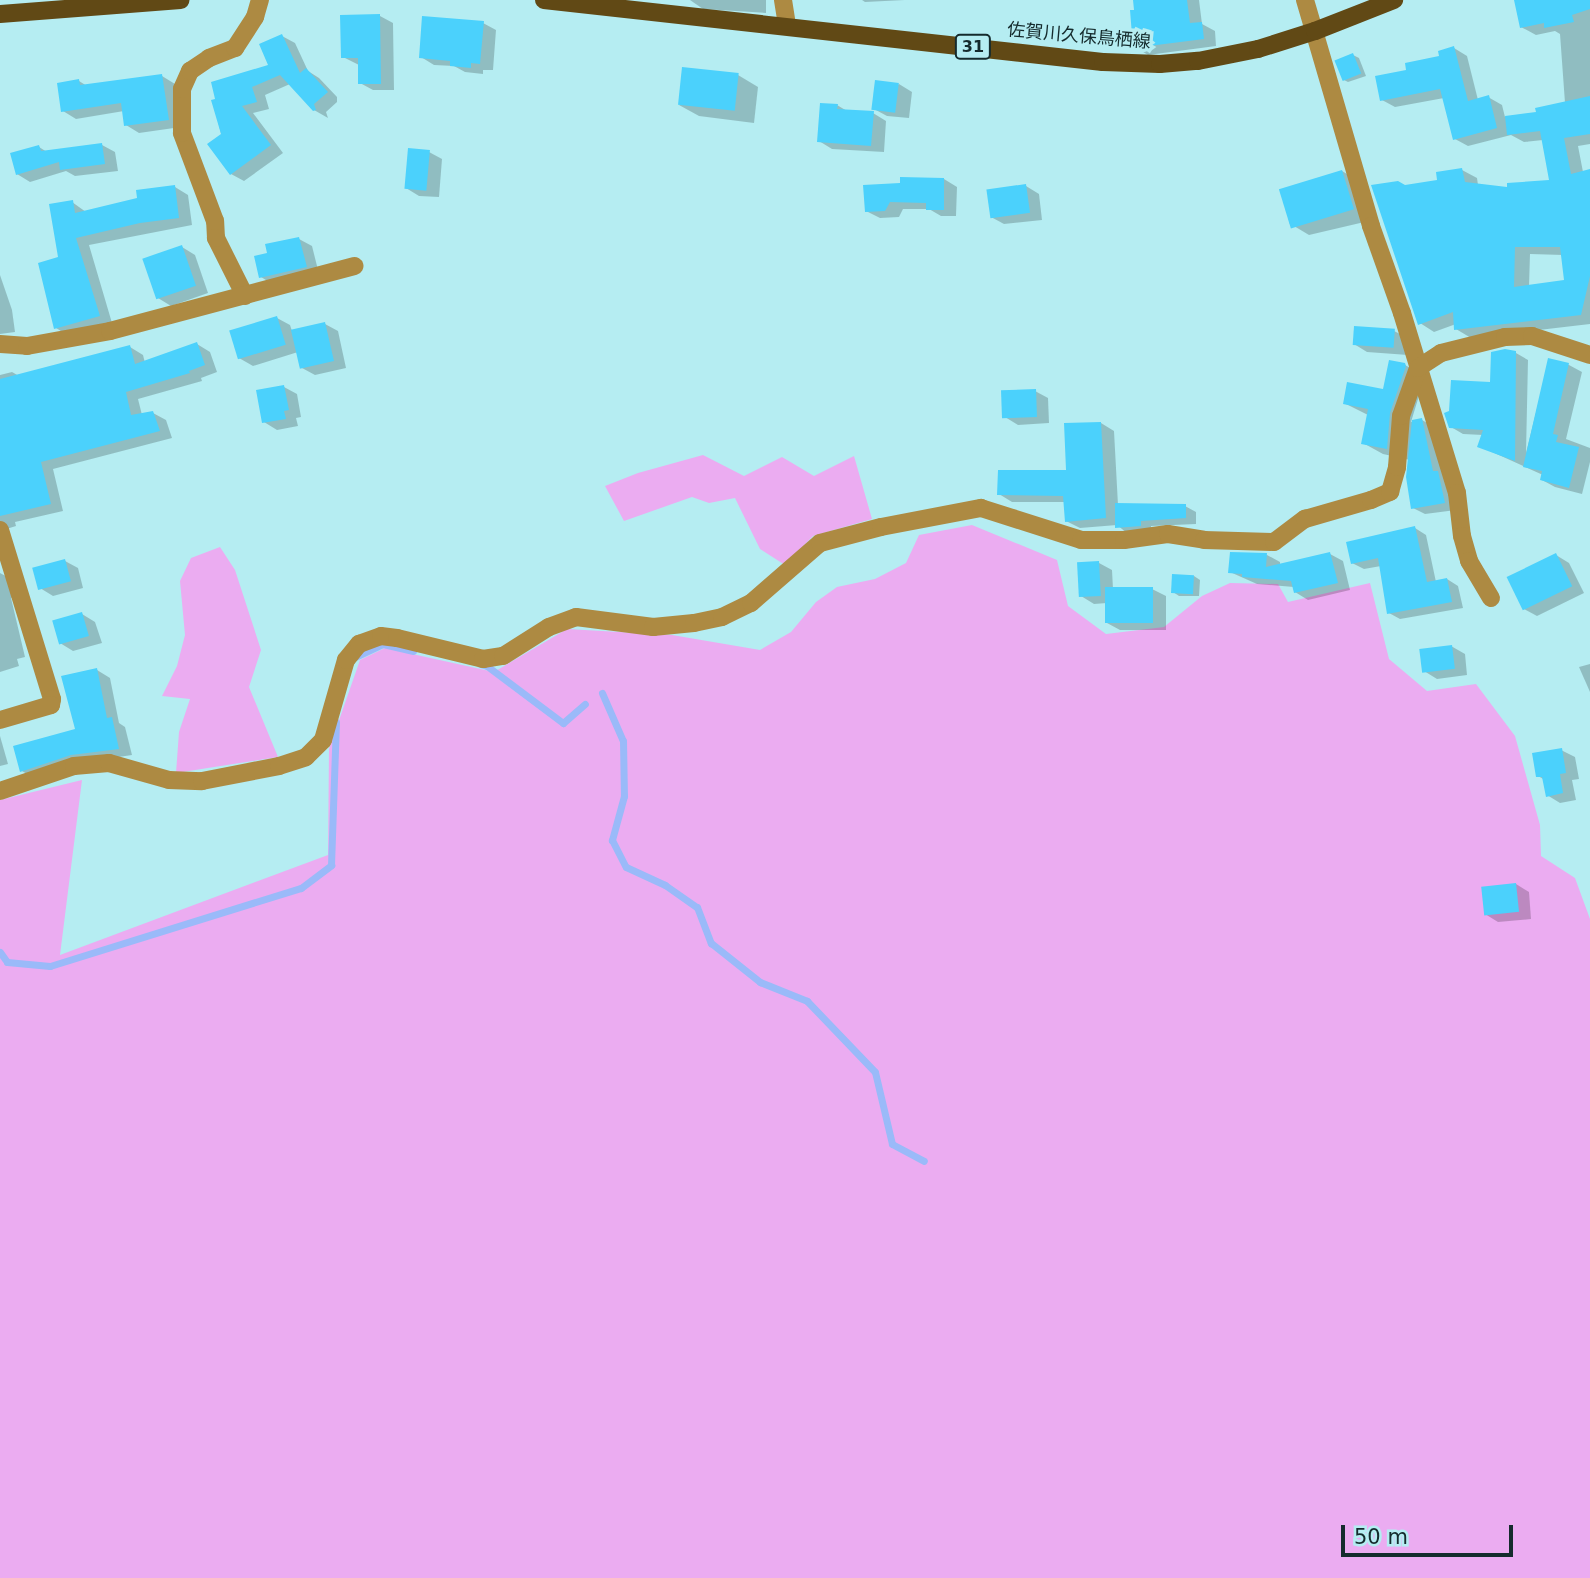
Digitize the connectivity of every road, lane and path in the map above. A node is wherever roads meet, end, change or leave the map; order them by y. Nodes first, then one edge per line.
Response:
1 (180, 0) edge
2 (260, 0) edge
3 (544, 0) edge
4 (783, 0) edge
5 (1305, 0) edge
6 (1394, 0) edge
7 (0, 14) edge
8 (787, 25) junction
9 (1315, 31) junction
10 (355, 266) dead end
11 (245, 296) junction
12 (0, 344) edge
13 (1590, 355) edge
14 (1418, 368) junction
15 (0, 530) edge
16 (1491, 598) dead end
17 (0, 720) edge
18 (0, 791) edge

1 - 7 main road
2 - 11 street
3 - 8 main road, 佐賀川久保鳥栖線 / 31
4 - 8 street
5 - 9 street
6 - 9 main road, 佐賀川久保鳥栖線 / 31
8 - 9 main road, 佐賀川久保鳥栖線 / 31
9 - 14 street
10 - 11 street
11 - 12 street
13 - 14 street
14 - 16 street
14 - 18 street
15 - 17 street

